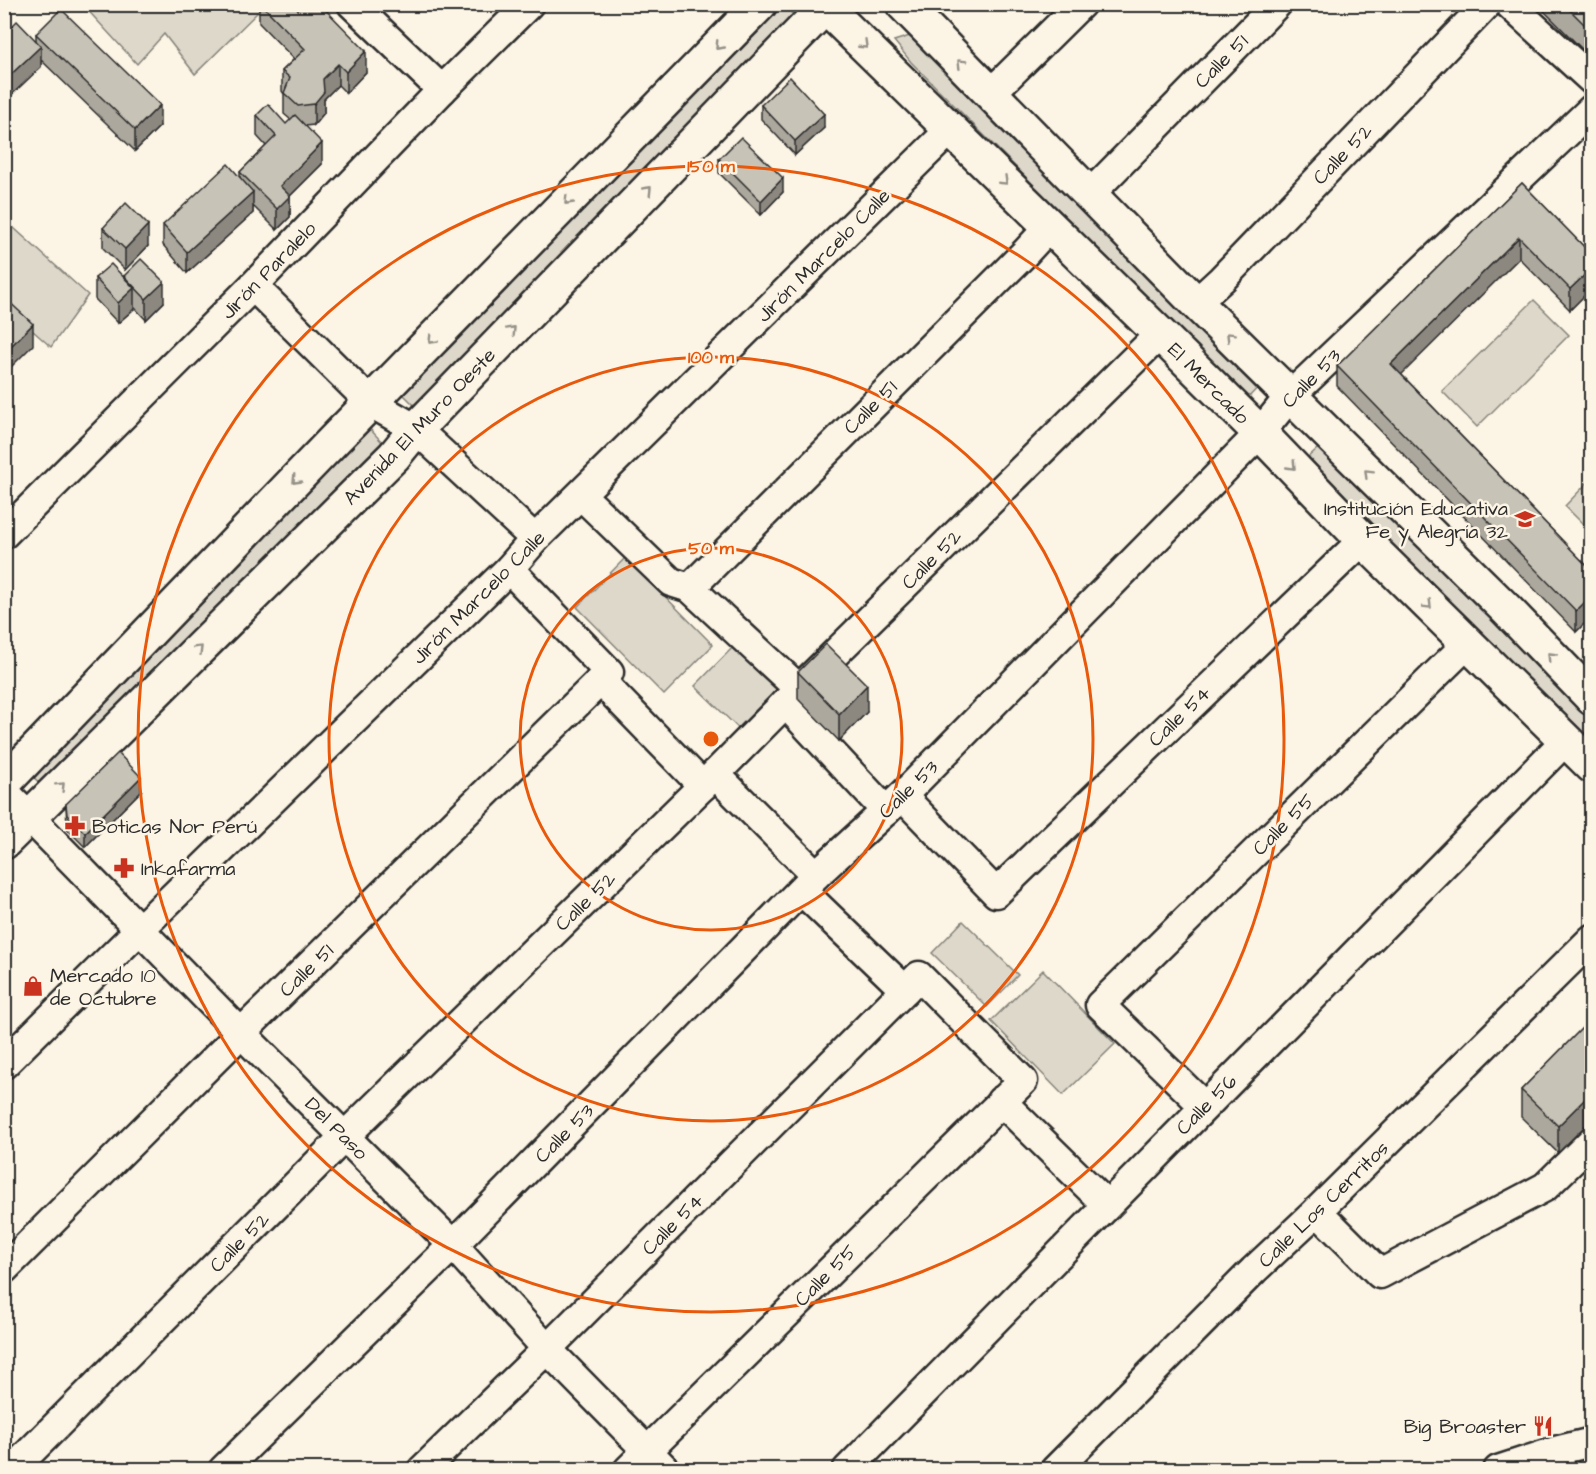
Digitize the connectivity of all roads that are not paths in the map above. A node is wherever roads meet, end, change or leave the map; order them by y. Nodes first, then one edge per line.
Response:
1 (352, 4) edge
2 (529, 4) edge
3 (760, 4) edge
4 (903, 4) edge
5 (1081, 4) edge
6 (1277, 4) edge
7 (1487, 4) edge
8 (1509, 4) edge
9 (825, 6) edge
10 (1592, 80) edge
11 (442, 90) junction
12 (991, 93) junction
13 (1592, 109) edge
14 (951, 129) junction
15 (1090, 194) junction
16 (1050, 226) junction
17 (254, 286) junction
18 (1196, 303) junction
19 (1160, 334) junction
20 (1290, 396) junction
21 (371, 403) junction
22 (416, 429) junction
23 (1260, 433) junction
24 (580, 495) junction
25 (4, 534) edge
26 (535, 539) junction
27 (1363, 540) junction
28 (509, 569) junction
29 (690, 588) junction
30 (1467, 644) junction
31 (604, 676) junction
32 (792, 696) junction
33 (1592, 698) edge
34 (1566, 740) junction
35 (1592, 766) edge
36 (709, 780) junction
37 (4, 783) edge
38 (4, 790) edge
39 (894, 803) junction
40 (30, 817) junction
41 (4, 842) edge
42 (809, 883) junction
43 (140, 929) junction
44 (1592, 939) edge
45 (912, 983) junction
46 (241, 1033) junction
47 (4, 1064) edge
48 (1001, 1101) junction
49 (1204, 1106) junction
50 (345, 1136) junction
51 (1592, 1141) edge
52 (1107, 1205) junction
53 (1317, 1211) junction
54 (453, 1245) junction
55 (4, 1269) edge
56 (547, 1349) junction
57 (1592, 1442) edge
58 (647, 1463) edge
59 (12, 1470) edge
60 (224, 1470) edge
61 (422, 1470) edge
62 (847, 1470) edge
63 (1055, 1470) edge
64 (1498, 1470) edge

1 - 11 street
2 - 11 street, Jirón Paralelo
3 -> 21 main road
12 -> 4 main road
5 - 12 street
6 - 15 street, Calle 51
7 - 18 street, Calle 52
8 - 10 street
9 -> 14 main road, El Mercado
22 -> 9 main road, Avenida El Muro Oeste
11 - 17 street, Jirón Paralelo
12 - 15 main road
13 - 20 street, Calle 53
14 -> 16 main road, El Mercado
14 - 24 street, Jirón Marcelo Calle
15 - 18 main road
16 - 19 main road, El Mercado
16 - 29 street, Calle 51
17 - 21 street
17 - 25 street, Jirón Paralelo
20 -> 18 main road
19 - 23 main road, El Mercado
19 - 32 street, Calle 52
20 - 23 street, Calle 53
33 -> 20 main road
21 - 22 street
21 -> 37 main road
22 - 26 street
40 -> 22 main road, Avenida El Muro Oeste
23 -> 27 main road, El Mercado
23 - 39 street, Calle 53
24 - 26 street, Jirón Marcelo Calle
24 - 29 street
26 - 28 street, Jirón Marcelo Calle
27 -> 30 main road, El Mercado
27 - 39 street, Calle 54
28 - 31 street
28 - 43 street, Jirón Marcelo Calle
29 - 32 street
30 - 34 main road, El Mercado
30 - 49 street, Calle 55
31 - 36 street
31 - 46 street, Calle 51
32 - 36 street, Calle 52
32 - 39 street
34 - 35 main road, El Mercado
34 - 49 street, Calle 56
36 - 42 street
36 - 50 street, Calle 52
38 - 40 street, Del Paso
39 - 42 street, Calle 53
40 - 41 main road, Avenida El Muro Oeste
40 - 43 street, Del Paso
42 - 45 street
42 - 54 street, Calle 53
43 - 46 street, Del Paso
43 - 47 street, Jirón Marcelo Calle
44 - 53 street, Calle Los Cerritos
45 - 48 street, Calle 55
45 - 56 street, Calle 54
46 - 50 street, Del Paso
46 - 55 street, Calle 51
48 - 52 street
48 - 58 street, Calle 55
49 - 52 street, Calle 56
50 - 54 street, Del Paso
50 - 59 street, Calle 52
51 - 53 street
52 - 62 street, Calle 56
53 - 63 street, Calle Los Cerritos
54 - 56 street, Del Paso
54 - 60 street, Calle 53
56 - 58 street, Del Paso
56 - 61 street, Calle 54
57 - 64 street

